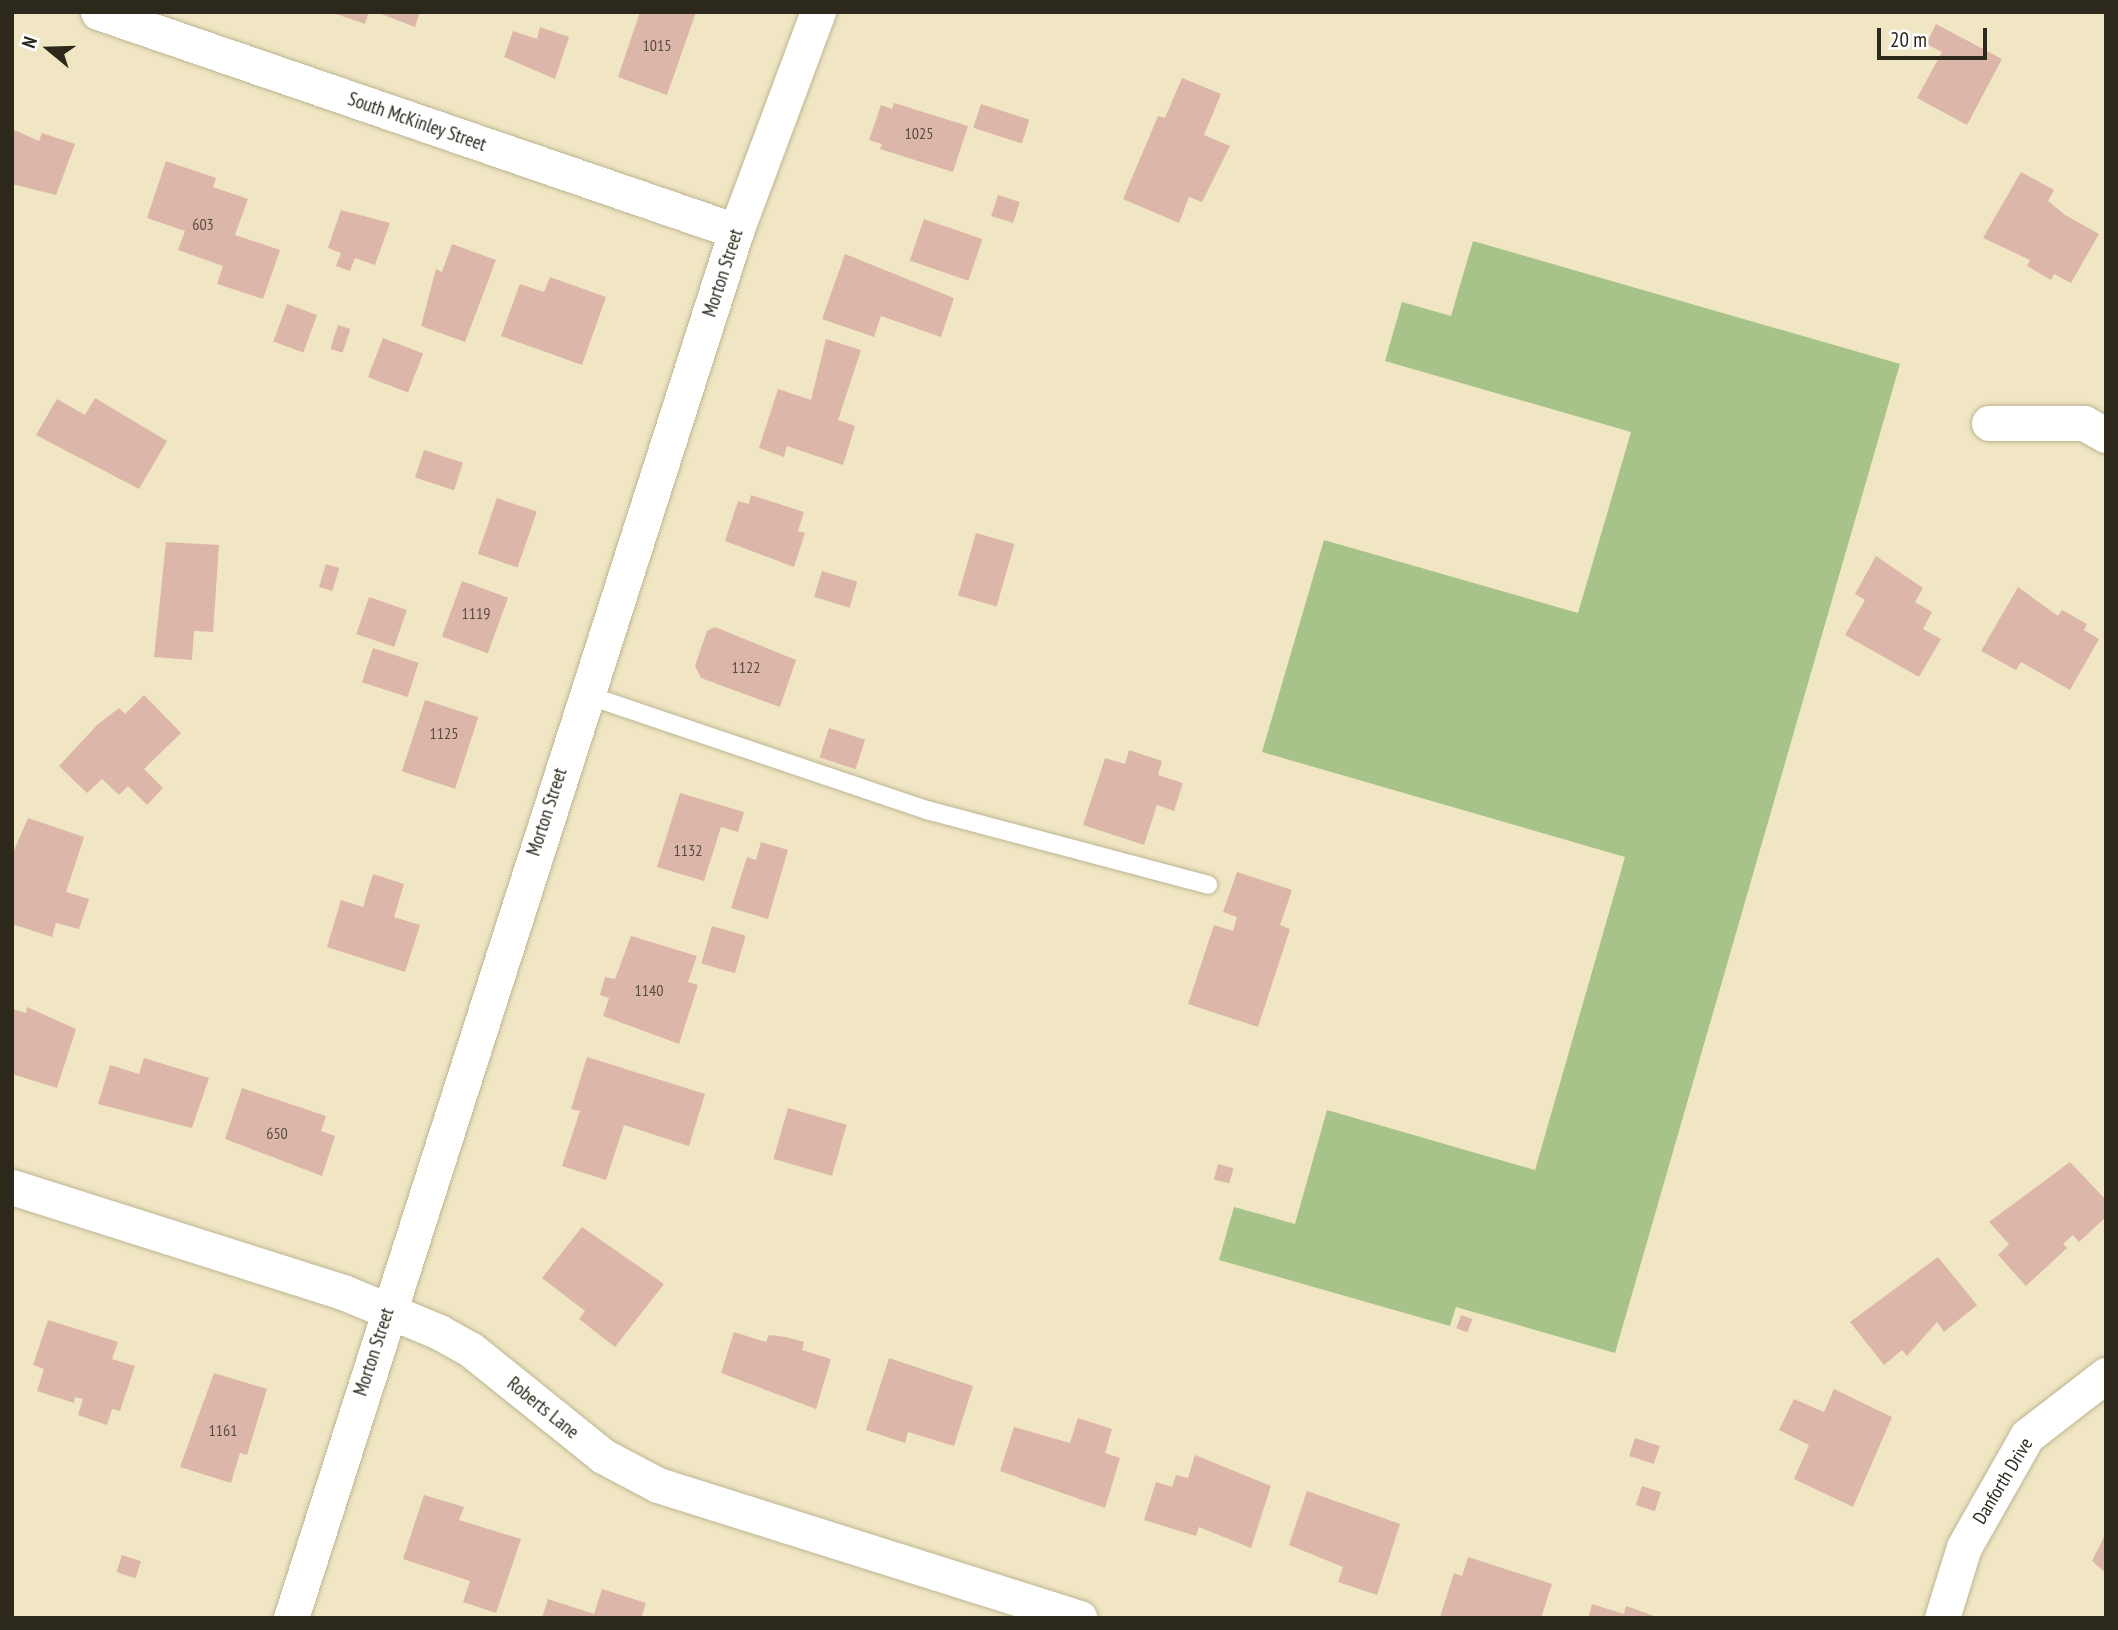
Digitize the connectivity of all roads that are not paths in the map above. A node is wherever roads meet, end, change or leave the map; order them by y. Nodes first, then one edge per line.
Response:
1 (98, 12) edge
2 (818, 12) edge
3 (736, 231) junction
4 (1989, 423) dead end
5 (2106, 435) edge
6 (584, 694) junction
7 (1208, 885) dead end
8 (12, 1187) edge
9 (388, 1311) junction
10 (2106, 1375) edge
11 (291, 1618) edge
12 (1079, 1618) edge
13 (1942, 1618) edge

1 - 3 street, South McKinley Street
2 - 3 street, Morton Street
3 - 6 street, Morton Street
4 - 5 street
6 - 7 lane
6 - 9 street, Morton Street
8 - 9 street, Roberts Lane
9 - 11 street, Morton Street
9 - 12 street, Roberts Lane
10 - 13 street, Danforth Drive

